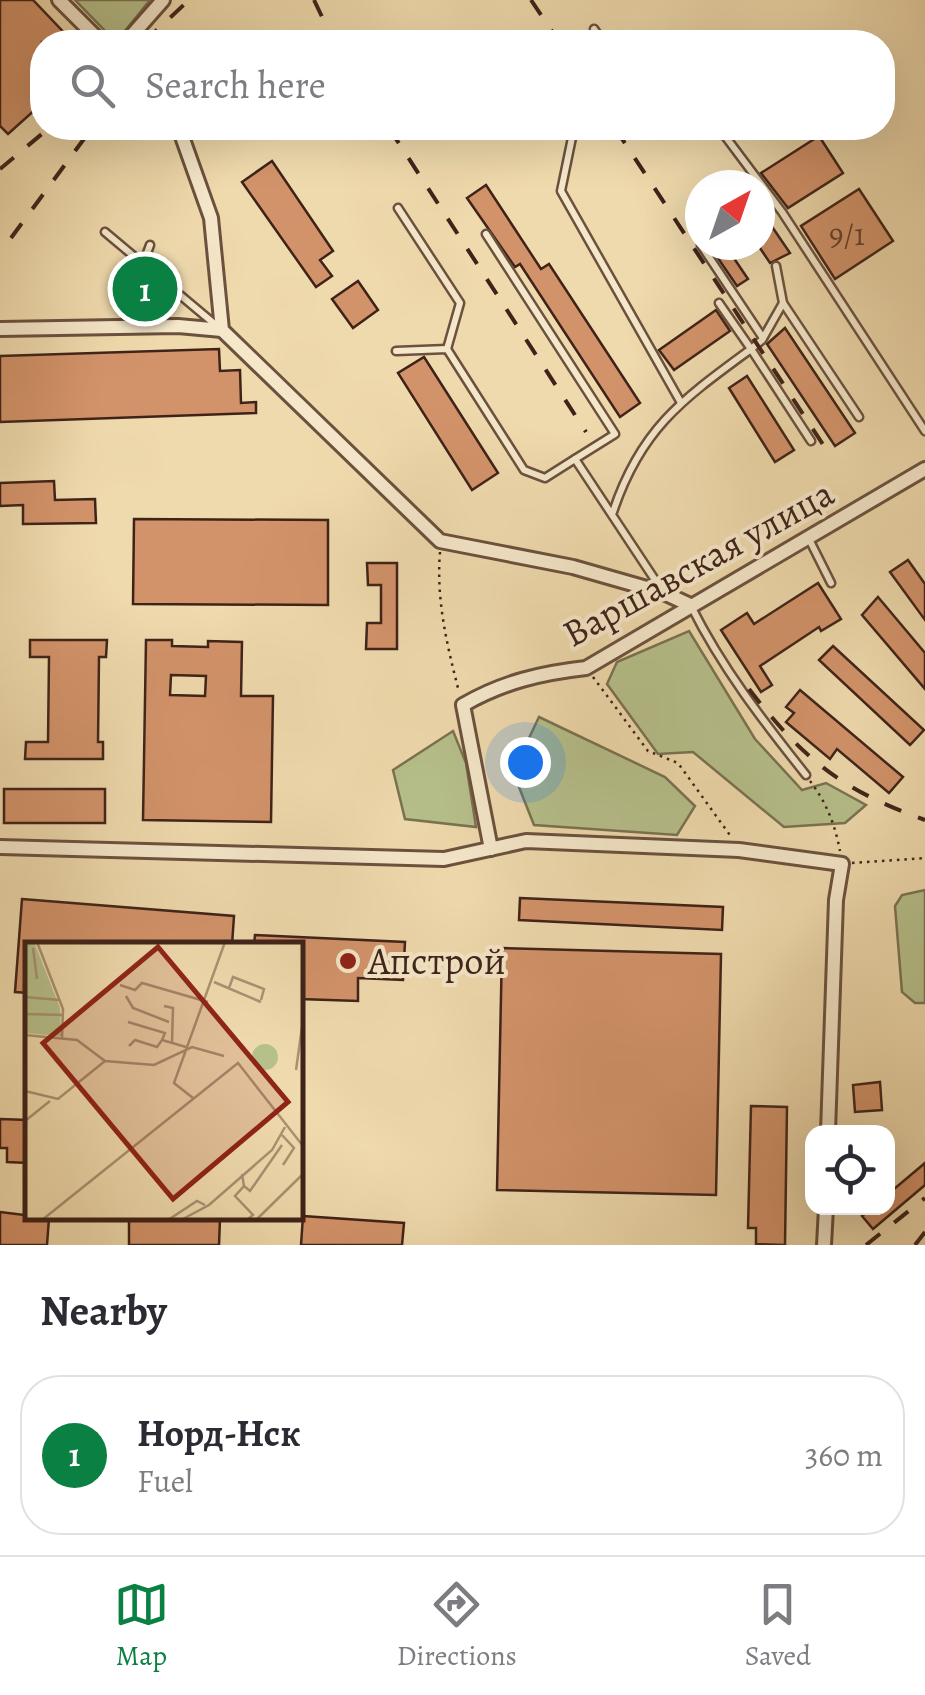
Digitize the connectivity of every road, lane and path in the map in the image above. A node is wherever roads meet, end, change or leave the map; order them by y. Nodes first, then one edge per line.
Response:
1 (59, 0) edge
2 (163, 0) edge
3 (89, 30) edge
4 (137, 30) edge
5 (184, 140) edge
6 (572, 140) edge
7 (728, 140) edge
8 (398, 208) dead end
9 (105, 232) dead end
10 (486, 234) dead end
11 (150, 244) dead end
12 (712, 260) edge
13 (144, 264) junction
14 (776, 266) dead end
15 (720, 303) dead end
16 (783, 304) junction
17 (0, 329) edge
18 (222, 330) junction
19 (763, 338) junction
20 (448, 349) junction
21 (751, 349) junction
22 (396, 351) dead end
23 (680, 401) junction
24 (859, 417) dead end
25 (925, 431) edge
26 (811, 440) dead end
27 (576, 460) junction
28 (925, 468) edge
29 (613, 513) junction
30 (808, 538) junction
31 (440, 540) junction
32 (831, 583) dead end
33 (664, 593) junction
34 (690, 605) junction
35 (586, 668) junction
36 (463, 705) junction
37 (806, 775) joint
38 (0, 847) edge
39 (491, 849) junction
40 (739, 850) junction
41 (925, 858) edge
42 (842, 864) junction
43 (828, 1125) edge
44 (826, 1215) edge
45 (824, 1245) edge

1 - 3 street
2 - 4 street
5 - 18 street
6 - 23 lane
7 - 25 lane
8 - 20 lane
9 - 13 lane
10 - 27 lane
11 - 13 lane
12 - 19 lane
13 - 18 lane
14 - 16 lane
15 - 21 lane
16 - 19 lane
16 - 24 lane
17 - 18 street
18 - 31 street
19 - 21 lane
20 - 22 lane
20 - 27 lane
21 - 23 lane
21 - 26 lane
23 - 29 lane
27 - 29 lane
28 - 30 street, Варшавская улица
29 - 33 lane
30 - 32 lane
30 - 34 street, Варшавская улица
31 - 33 street
31 - 36 path
33 - 34 street
34 - 35 street, Варшавская улица
34 - 37 lane
35 - 36 street, Варшавская улица
35 - 40 path
36 - 39 street
37 - 42 path
38 - 39 street
39 - 40 street
40 - 42 street
41 - 42 path
42 - 43 street
44 - 45 street

